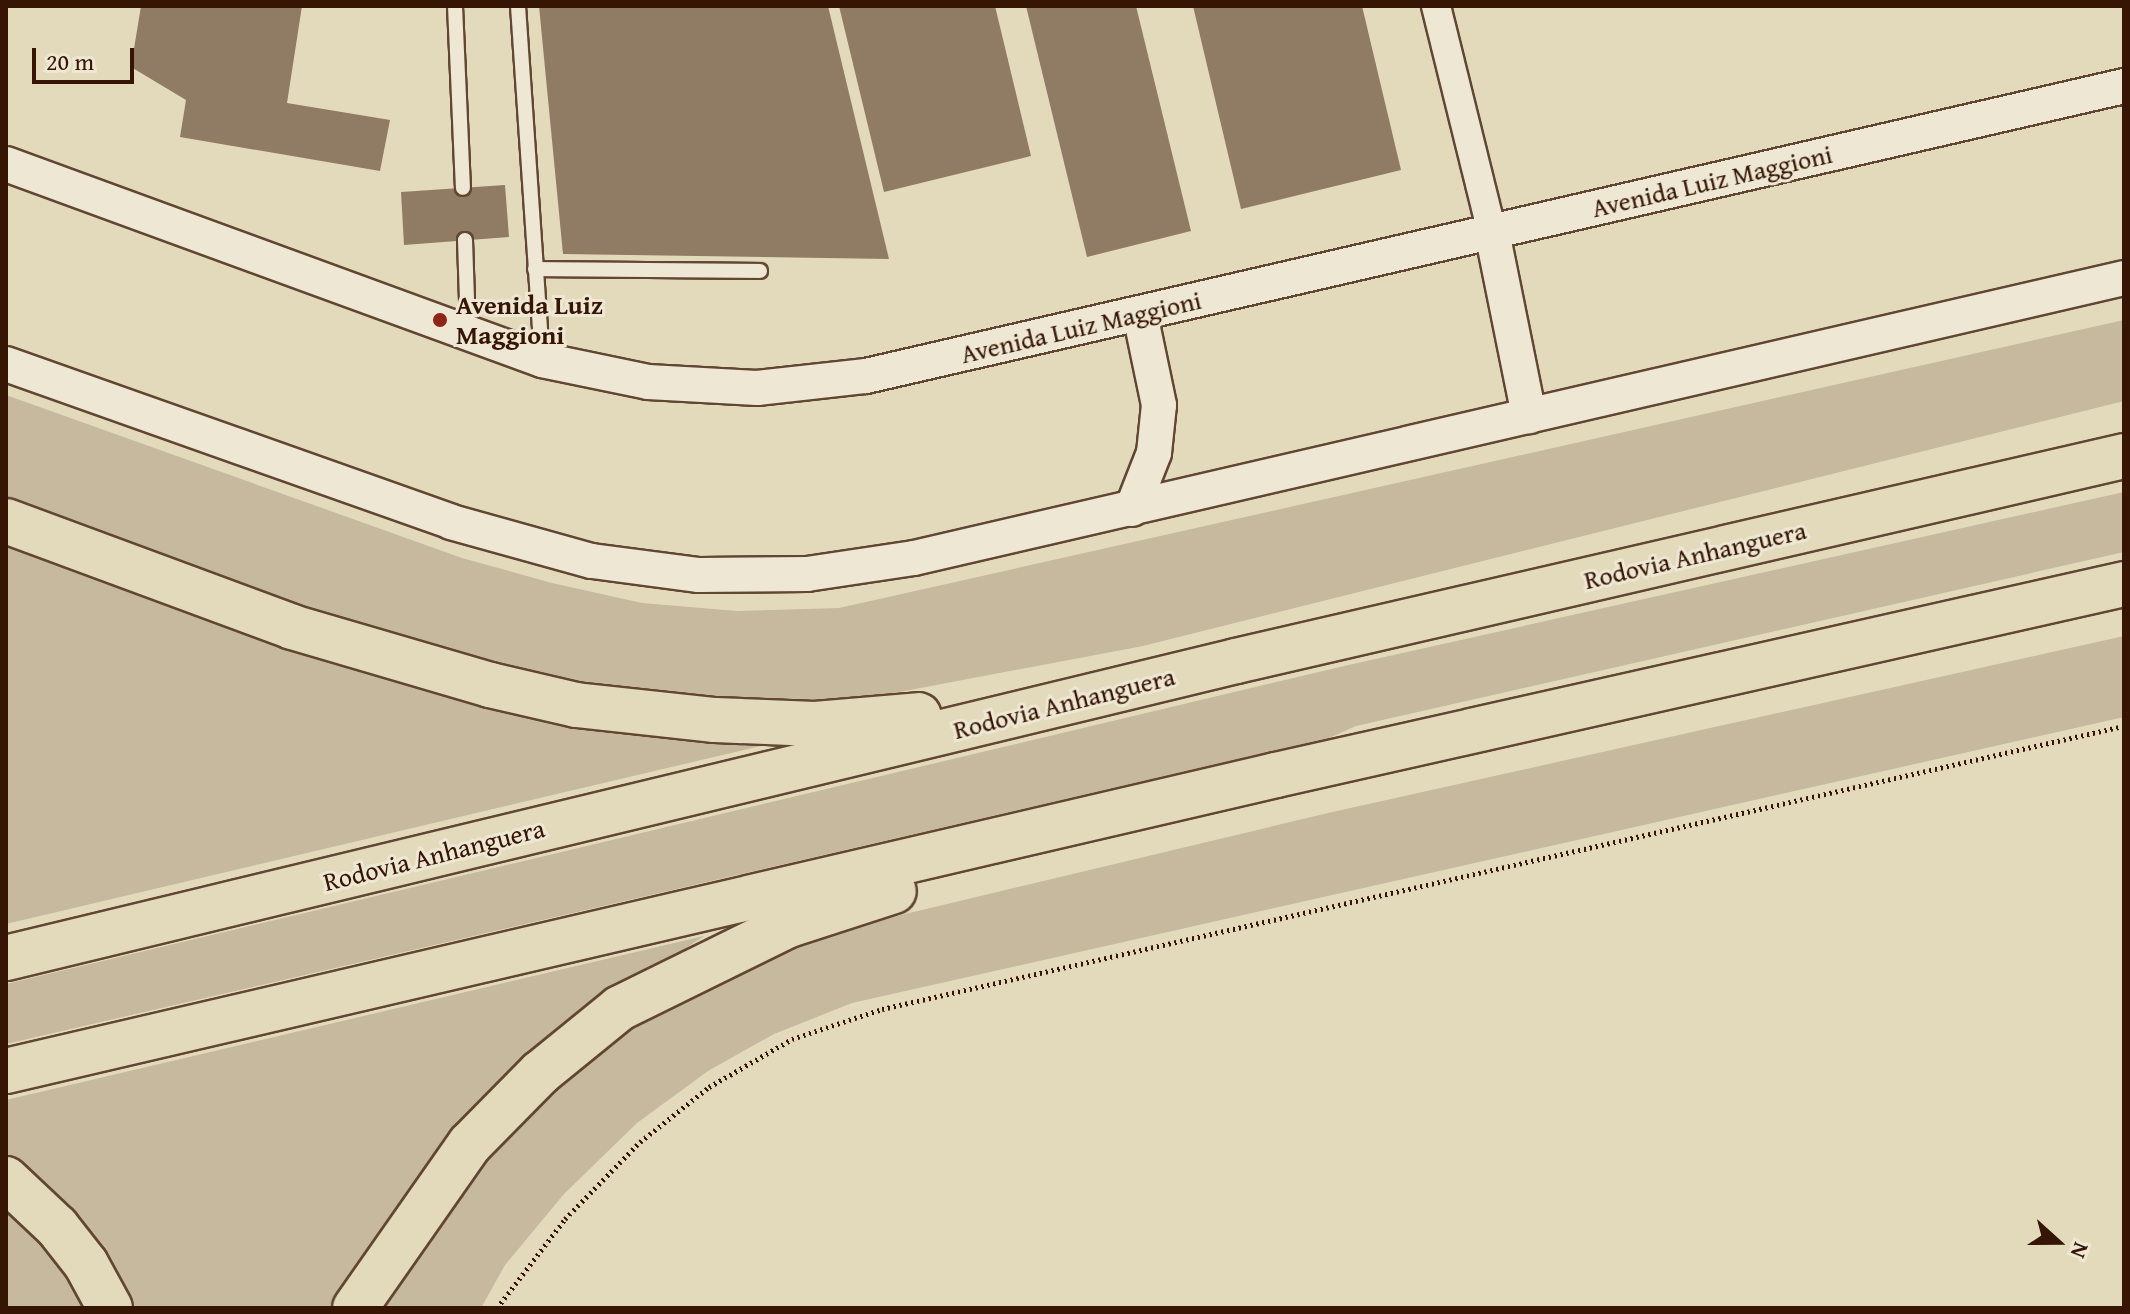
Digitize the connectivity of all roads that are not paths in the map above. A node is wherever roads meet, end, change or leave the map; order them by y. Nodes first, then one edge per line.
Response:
1 (455, 6) edge
2 (518, 6) edge
3 (1436, 6) edge
4 (2124, 86) edge
5 (6, 164) edge
6 (463, 188) dead end
7 (1492, 232) junction
8 (465, 240) dead end
9 (535, 269) junction
10 (760, 271) dead end
11 (2124, 278) edge
12 (1140, 314) junction
13 (468, 331) junction
14 (542, 360) junction
15 (6, 364) edge
16 (1529, 416) junction
17 (2124, 456) edge
18 (1132, 509) junction
19 (6, 521) edge
20 (2124, 584) edge
21 (1236, 661) junction
22 (1276, 775) junction
23 (6, 958) edge
24 (6, 1071) edge
25 (6, 1179) edge
26 (110, 1308) edge
27 (355, 1308) edge

1 - 6 lane
2 - 9 lane
3 - 7 street
4 - 7 street, Avenida Luiz Maggioni
5 - 13 street, Avenida Luiz Maggioni
7 - 12 street, Avenida Luiz Maggioni
7 - 16 street
8 - 13 lane
9 - 10 lane
9 - 14 lane
11 - 16 street
12 - 14 street, Avenida Luiz Maggioni
12 - 18 street
13 - 14 street, Avenida Luiz Maggioni
15 - 18 street
16 - 18 street
17 - 21 highway, Rodovia Anhanguera
19 - 21 highway
20 - 22 highway
21 - 23 highway, Rodovia Anhanguera
22 - 24 highway
22 - 27 highway
25 - 26 highway

